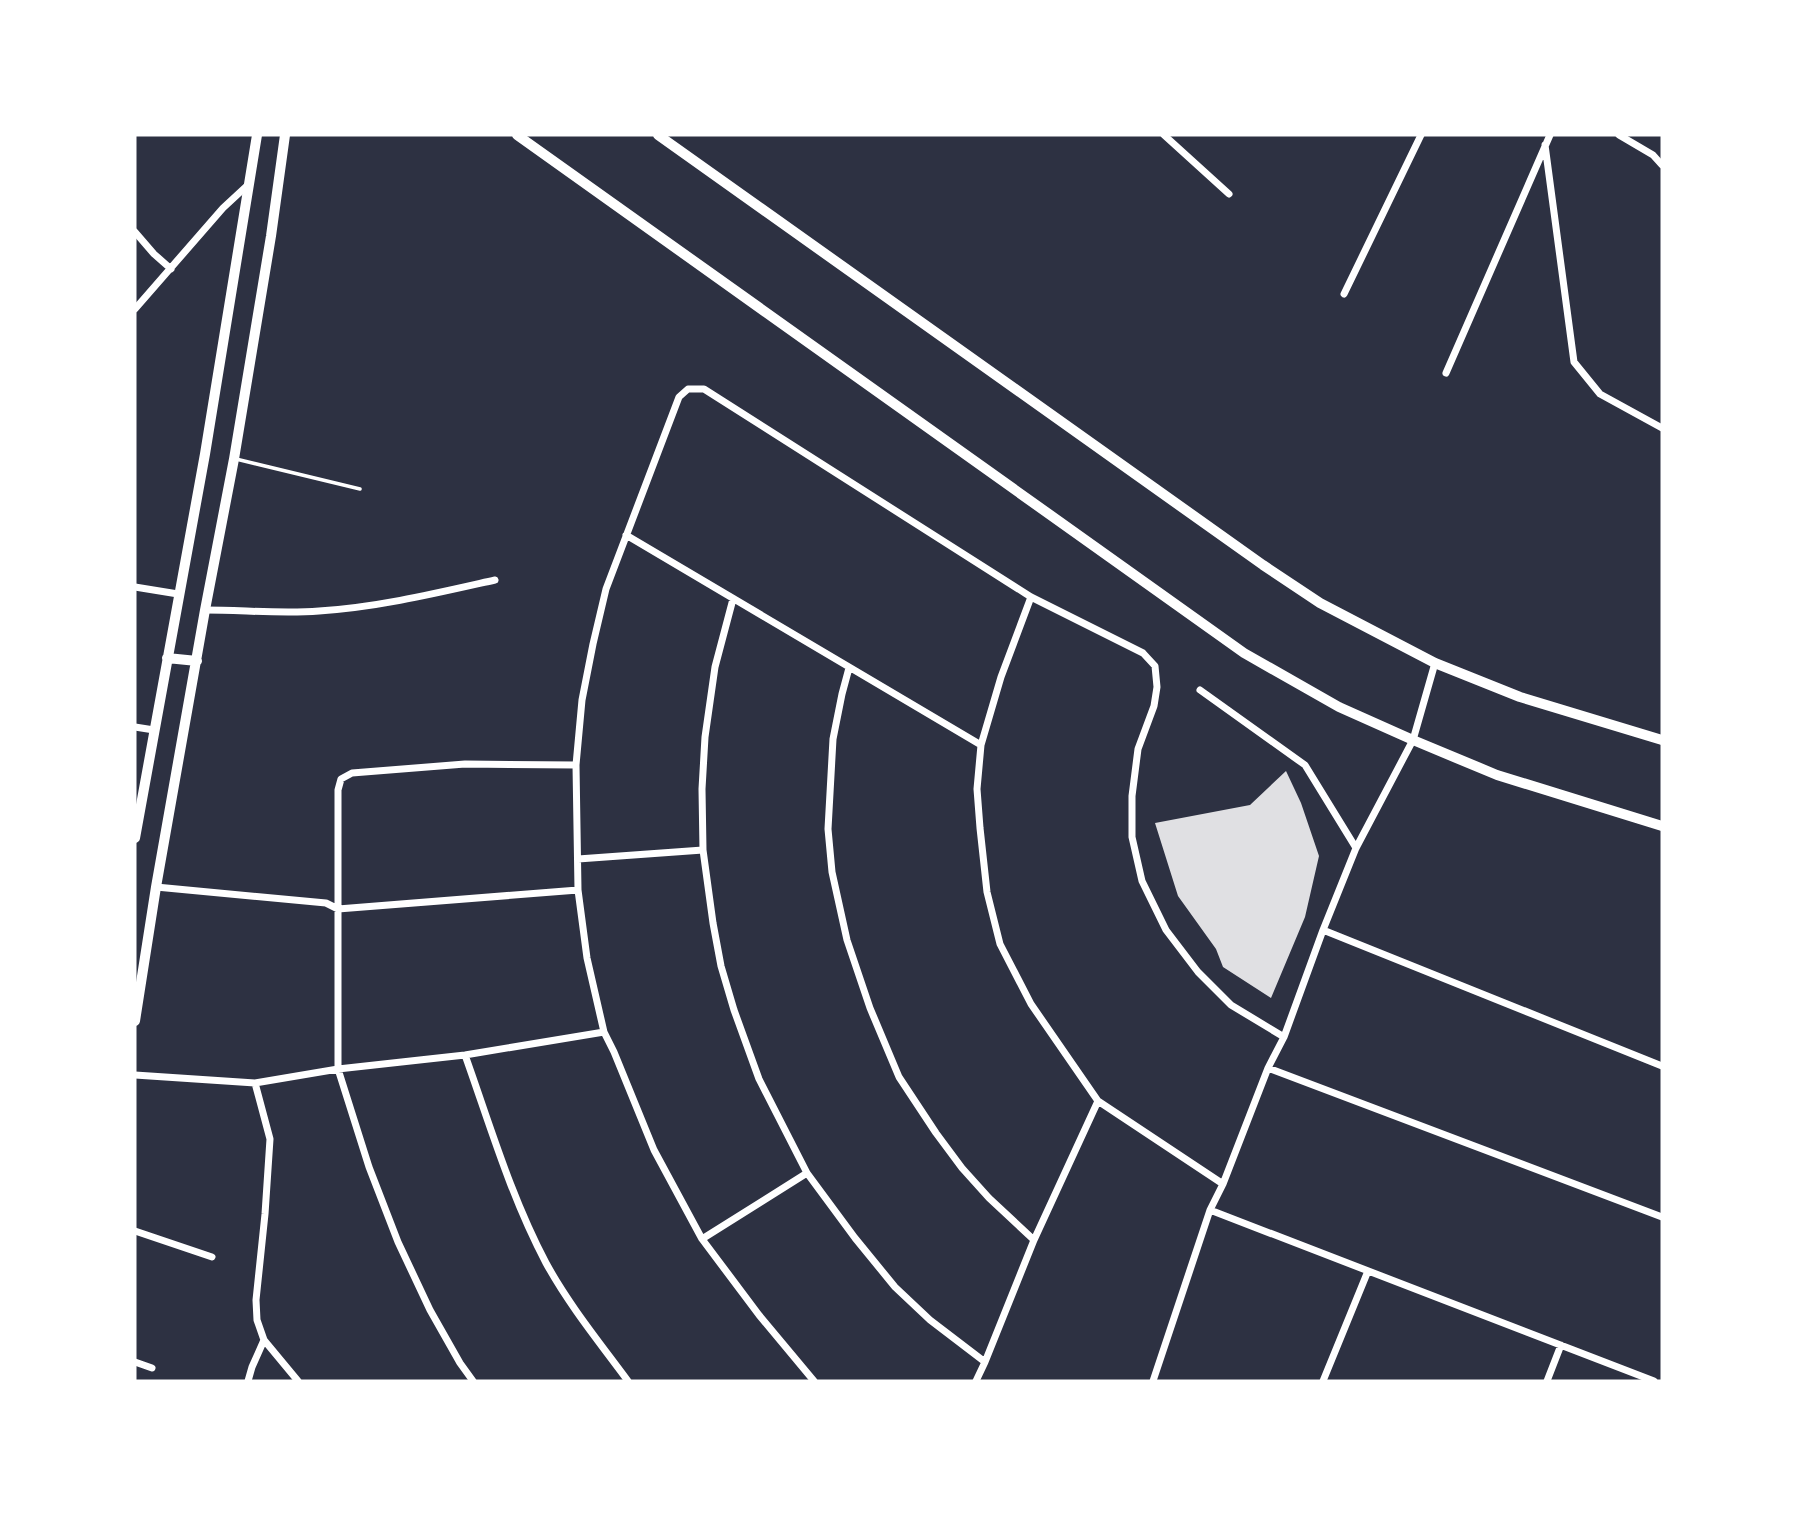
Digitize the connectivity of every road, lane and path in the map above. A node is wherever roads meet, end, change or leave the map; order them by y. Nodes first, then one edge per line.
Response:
1 (257, 135) edge
2 (285, 135) edge
3 (517, 135) edge
4 (657, 135) edge
5 (1164, 135) edge
6 (1421, 135) edge
7 (1550, 135) edge
8 (1619, 135) edge
9 (1545, 145) junction
10 (1662, 165) edge
11 (250, 183) junction
12 (1228, 194) dead end
13 (135, 232) edge
14 (171, 269) junction
15 (1344, 294) dead end
16 (135, 309) edge
17 (1446, 373) dead end
18 (1662, 428) edge
19 (234, 459) junction
20 (360, 489) dead end
21 (626, 535) junction
22 (495, 580) dead end
23 (135, 587) edge
24 (178, 594) junction
25 (1031, 597) junction
26 (733, 599) junction
27 (205, 610) junction
28 (167, 658) junction
29 (197, 661) junction
30 (1435, 663) junction
31 (849, 668) junction
32 (1200, 690) dead end
33 (135, 727) edge
34 (154, 730) junction
35 (1413, 740) junction
36 (1662, 740) edge
37 (981, 745) junction
38 (576, 765) junction
39 (1662, 826) edge
40 (135, 838) edge
41 (1356, 848) junction
42 (703, 850) junction
43 (578, 859) junction
44 (156, 887) junction
45 (578, 890) junction
46 (338, 909) junction
47 (1323, 930) junction
48 (135, 1021) edge
49 (604, 1032) junction
50 (1284, 1037) junction
51 (465, 1055) junction
52 (1662, 1066) edge
53 (1268, 1068) junction
54 (338, 1069) junction
55 (135, 1075) edge
56 (255, 1083) junction
57 (1098, 1101) junction
58 (807, 1173) junction
59 (1223, 1184) junction
60 (1210, 1210) junction
61 (1662, 1217) edge
62 (135, 1231) edge
63 (702, 1239) junction
64 (1034, 1240) junction
65 (212, 1257) dead end
66 (1368, 1271) junction
67 (264, 1340) junction
68 (1561, 1345) junction
69 (135, 1362) edge
70 (985, 1362) junction
71 (152, 1368) dead end
72 (248, 1381) edge
73 (298, 1381) edge
74 (473, 1381) edge
75 (628, 1381) edge
76 (814, 1381) edge
77 (976, 1381) edge
78 (1153, 1381) edge
79 (1323, 1381) edge
80 (1547, 1381) edge
81 (1654, 1381) edge

1 - 11 main road
2 - 19 main road
3 - 35 main road
4 - 30 main road
5 - 12 street
6 - 15 street
7 - 9 street
8 - 10 street
9 - 17 street
9 - 18 street
11 - 14 street
11 - 24 main road
13 - 14 street
14 - 16 street
19 - 20 lane
19 - 27 main road
21 - 25 street
21 - 26 street
21 - 38 street
22 - 27 street
23 - 24 street
24 - 28 main road
25 - 37 street
25 - 50 street
26 - 31 street
26 - 42 street
27 - 29 main road
28 - 29 main road
28 - 34 main road
29 - 44 main road
30 - 35 street
30 - 36 main road
31 - 37 street
31 - 64 street
32 - 41 street
33 - 34 street
34 - 40 main road
35 - 39 main road
35 - 41 street
37 - 57 street
38 - 43 street
38 - 46 street
41 - 47 street
42 - 43 street
42 - 58 street
43 - 45 street
44 - 46 street
44 - 48 main road
45 - 46 street
45 - 49 street
46 - 54 street
47 - 50 street
47 - 52 street
49 - 51 street
49 - 63 street
50 - 53 street
51 - 54 street
51 - 75 street
53 - 59 street
53 - 61 street
54 - 56 street
54 - 74 street
55 - 56 street
56 - 67 street
57 - 59 street
57 - 64 street
58 - 63 street
58 - 70 street
59 - 60 street
60 - 66 street
60 - 78 street
62 - 65 street
63 - 76 street
64 - 70 street
66 - 68 street
66 - 79 street
67 - 72 street
67 - 73 street
68 - 80 street
68 - 81 street
69 - 71 street
70 - 77 street

